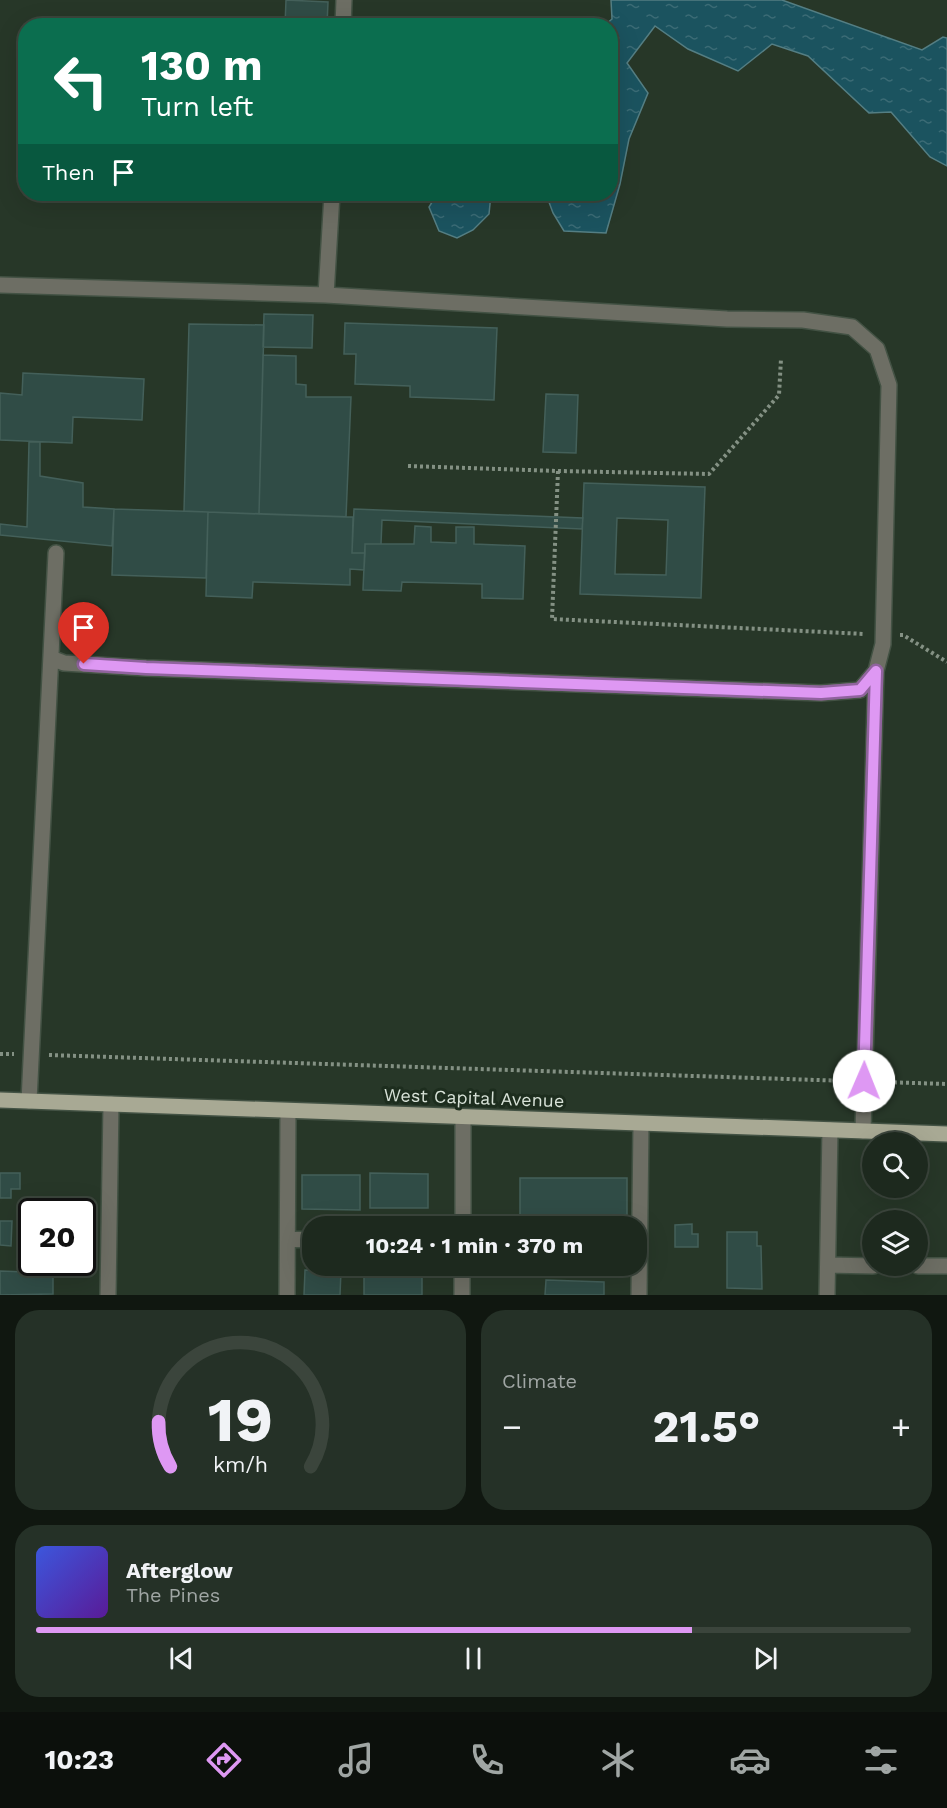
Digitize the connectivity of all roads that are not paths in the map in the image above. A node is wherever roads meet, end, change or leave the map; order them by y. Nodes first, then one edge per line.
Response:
1 (344, 0) edge
2 (343, 18) edge
3 (333, 201) edge
4 (0, 285) edge
5 (326, 295) junction
6 (56, 553) dead end
7 (51, 658) junction
8 (876, 671) junction
9 (0, 1100) edge
10 (29, 1101) junction
11 (111, 1104) junction
12 (288, 1110) junction
13 (463, 1117) junction
14 (641, 1124) junction
15 (830, 1130) junction
16 (863, 1131) junction
17 (947, 1134) edge
18 (463, 1216) edge
19 (288, 1239) junction
20 (302, 1240) edge
21 (828, 1265) junction
22 (862, 1266) edge
23 (928, 1266) edge
24 (947, 1266) edge
25 (462, 1276) edge
26 (108, 1295) edge
27 (287, 1295) edge
28 (462, 1295) edge
29 (639, 1295) edge
30 (827, 1295) edge

1 - 2 street
3 - 5 street
4 - 5 street
5 - 8 street
6 - 7 street
7 - 8 street
7 - 10 street
8 - 16 street
9 - 10 main road, West Capital Avenue
10 - 11 main road, West Capital Avenue
11 - 12 main road, West Capital Avenue
11 - 26 street
12 - 13 main road, West Capital Avenue
12 - 19 street
13 - 14 main road, West Capital Avenue
13 - 18 street
14 - 15 main road, West Capital Avenue
14 - 29 street
15 - 16 main road, West Capital Avenue
15 - 21 street
16 - 17 main road, West Capital Avenue
19 - 20 street
19 - 27 street
21 - 22 street
21 - 30 street
23 - 24 street
25 - 28 street

